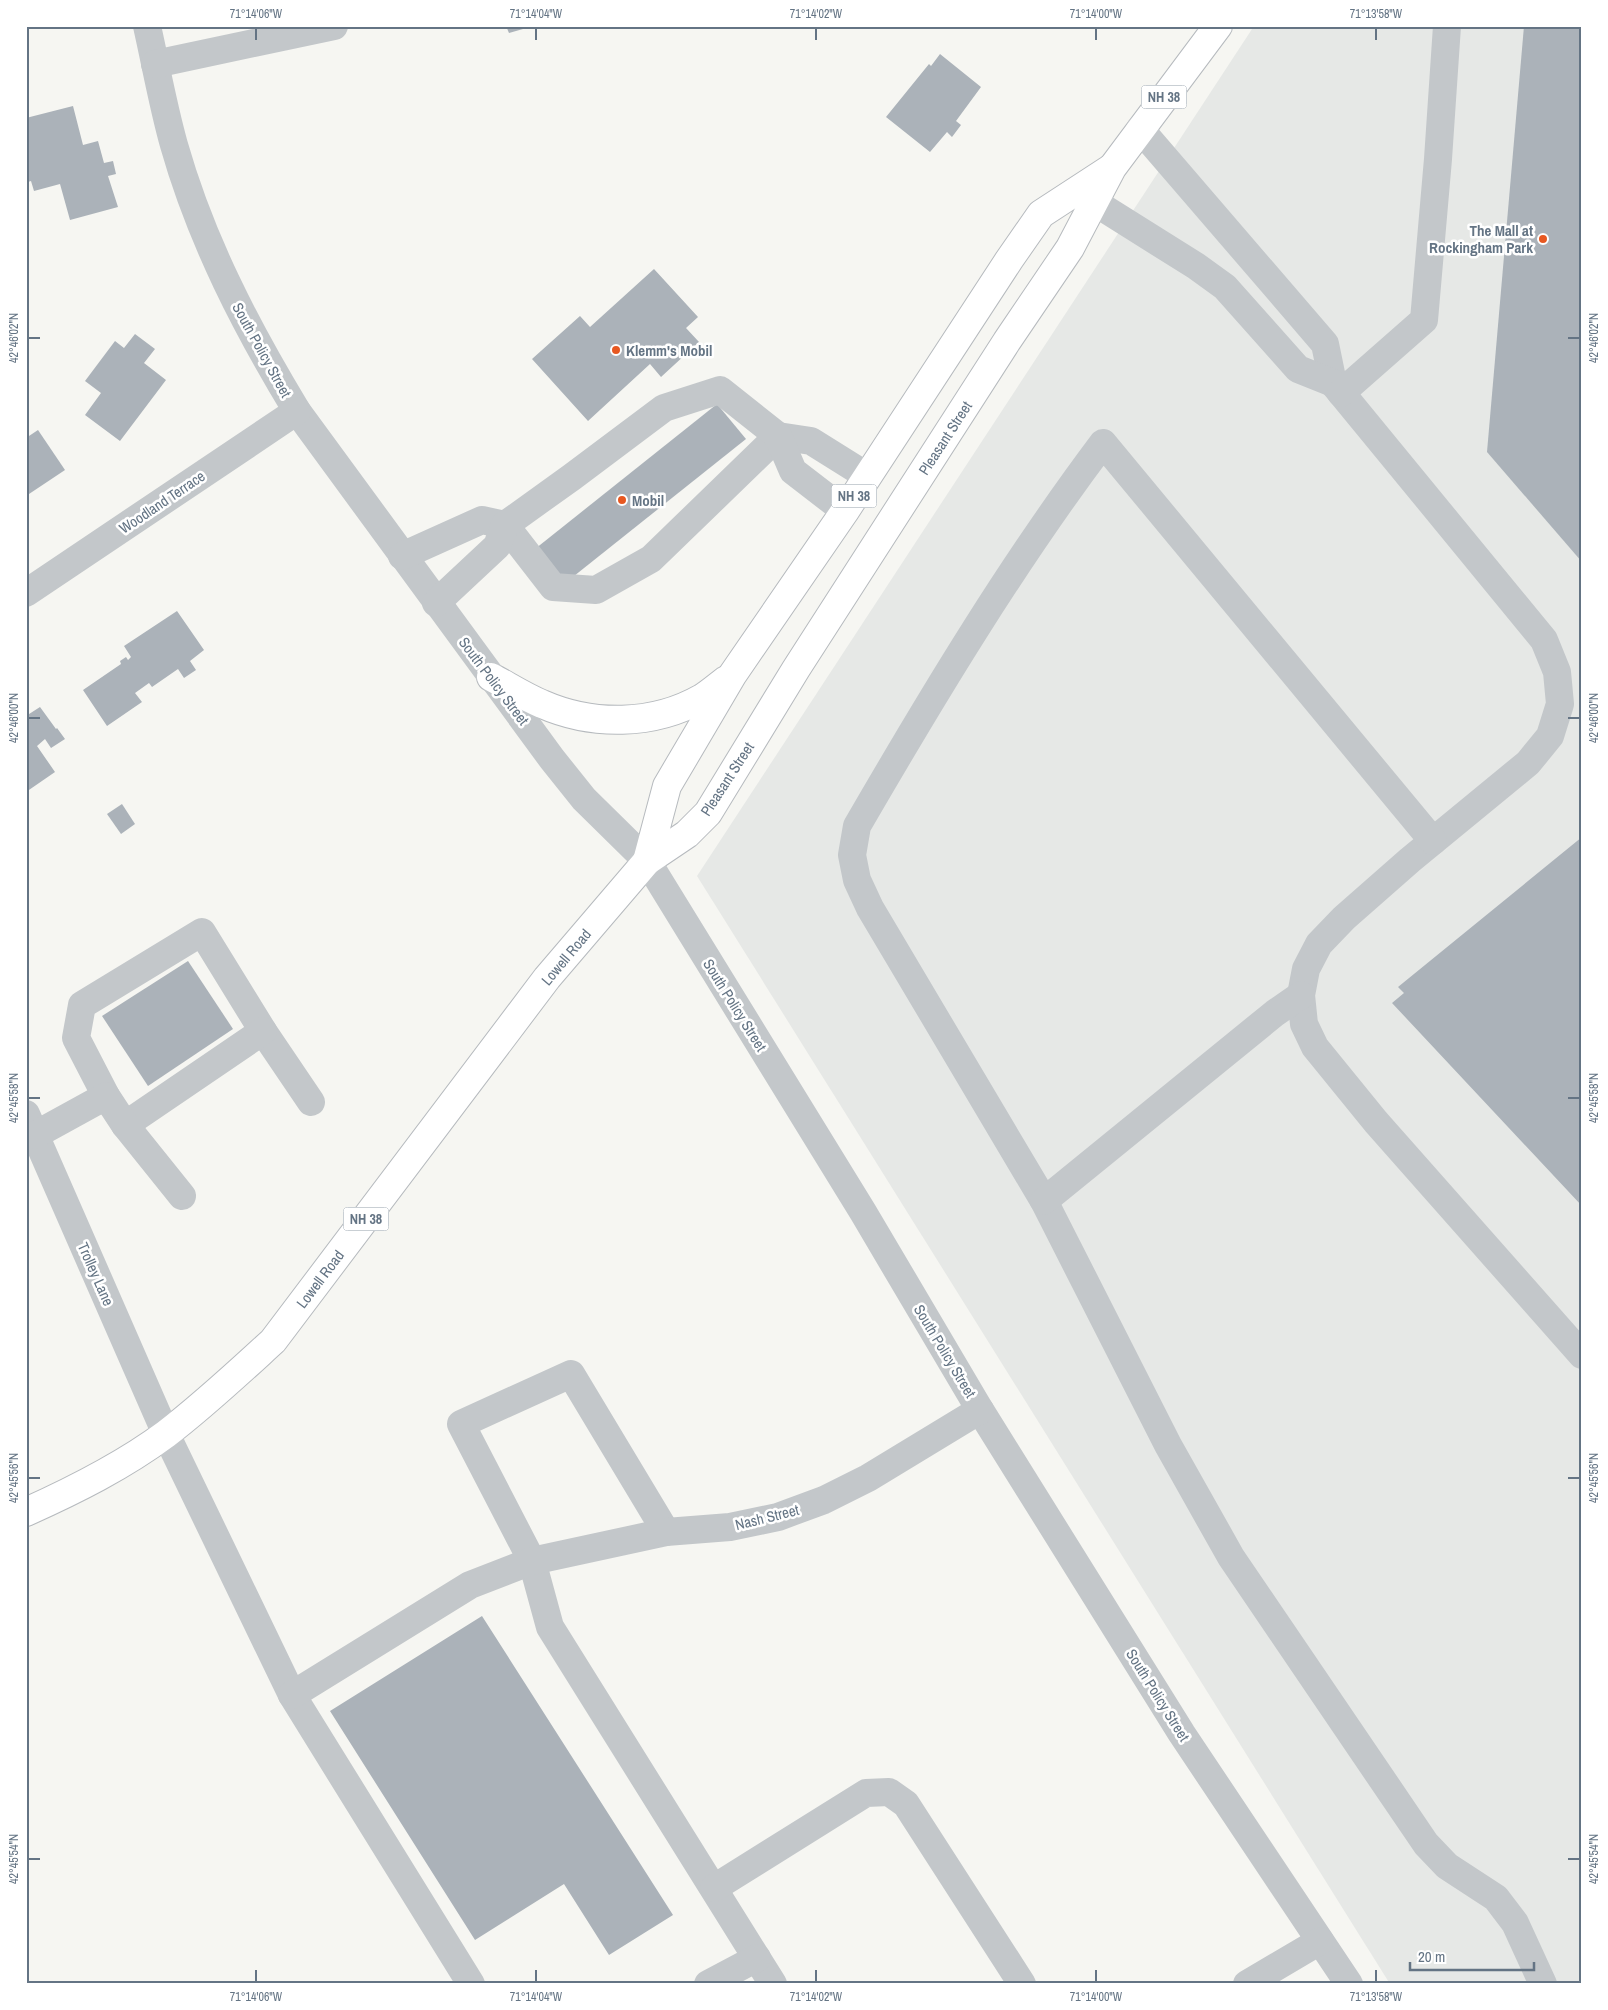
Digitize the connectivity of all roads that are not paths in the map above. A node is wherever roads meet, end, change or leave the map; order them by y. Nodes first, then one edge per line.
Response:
1 (147, 26) edge
2 (334, 26) edge
3 (1218, 26) edge
4 (1447, 26) edge
5 (155, 64) junction
6 (1140, 129) junction
7 (1112, 168) junction
8 (1094, 202) junction
9 (1337, 388) junction
10 (297, 411) junction
11 (778, 436) junction
12 (866, 476) junction
13 (845, 511) junction
14 (505, 525) junction
15 (402, 556) junction
16 (26, 594) edge
17 (436, 603) junction
18 (734, 674) junction
19 (491, 677) junction
20 (1433, 841) junction
21 (647, 861) junction
22 (1300, 994) junction
23 (263, 1031) junction
24 (106, 1096) junction
25 (311, 1102) dead end
26 (125, 1124) junction
27 (31, 1125) edge
28 (182, 1196) dead end
29 (1044, 1201) junction
30 (1582, 1355) edge
31 (980, 1410) junction
32 (166, 1434) junction
33 (26, 1512) edge
34 (666, 1532) junction
35 (532, 1561) junction
36 (292, 1695) junction
37 (714, 1888) junction
38 (1320, 1941) junction
39 (757, 1958) junction
40 (471, 1984) edge
41 (708, 1984) edge
42 (773, 1984) edge
43 (1022, 1984) edge
44 (1248, 1984) edge
45 (1349, 1984) edge
46 (1543, 1984) edge

1 - 5 street, South Policy Street
2 - 5 street
3 - 6 main road, Pleasant Street / NH 38
4 - 9 street
5 - 10 street, South Policy Street
6 - 7 main road, Pleasant Street / NH 38
6 - 9 street
7 - 8 main road, Pleasant Street / NH 38
7 - 12 main road, Pleasant Street / NH 38
8 - 9 street
8 - 21 main road, Pleasant Street / NH 38
9 - 20 street
10 - 15 street, South Policy Street
10 - 16 street, Woodland Terrace
11 - 12 street
11 - 13 street
11 - 14 street
11 - 14 street
12 - 13 main road, Pleasant Street / NH 38
13 - 18 main road, Pleasant Street / NH 38
14 - 15 street
14 - 17 street
15 - 17 street, South Policy Street
17 - 19 street, South Policy Street
18 - 19 main road
18 - 21 main road, Pleasant Street / NH 38
19 - 21 street, South Policy Street
20 - 22 street
20 - 29 street
21 - 31 street, South Policy Street
21 - 32 main road, Lowell Road / NH 38
22 - 29 street
22 - 30 street
23 - 24 street
23 - 25 street
23 - 26 street
24 - 26 street
24 - 27 street
26 - 28 street
27 - 32 street, Trolley Lane
29 - 46 street
31 - 34 street, Nash Street
31 - 38 street, South Policy Street
32 - 33 main road, Lowell Road / NH 38
32 - 36 street, Trolley Lane
34 - 35 street, Nash Street
34 - 35 street
35 - 36 street, Nash Street
35 - 37 street
36 - 40 street, Trolley Lane
37 - 39 street
37 - 43 street
38 - 44 street
38 - 45 street, South Policy Street
39 - 41 street
39 - 42 street

